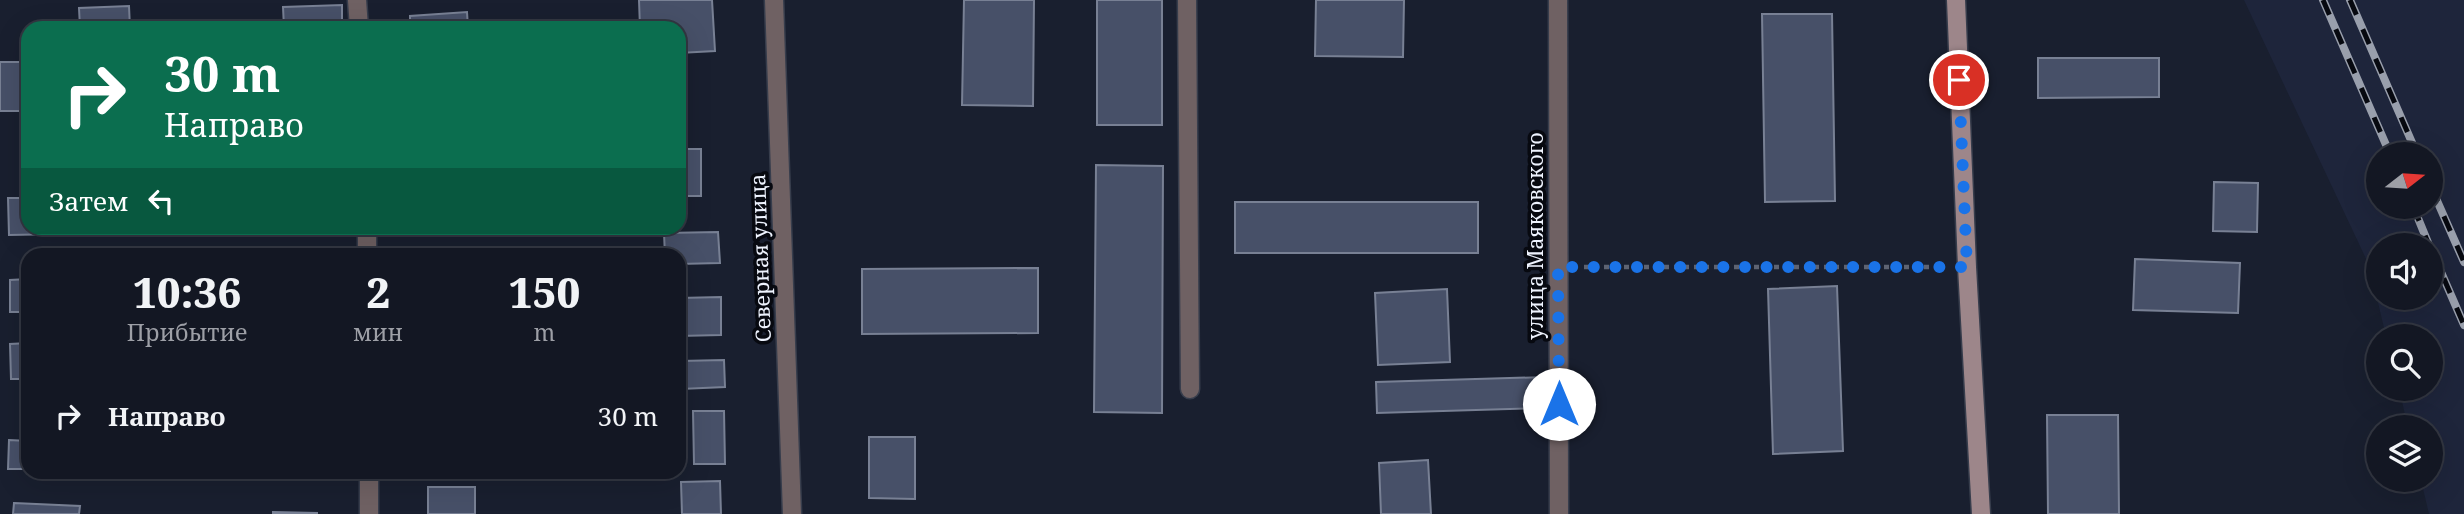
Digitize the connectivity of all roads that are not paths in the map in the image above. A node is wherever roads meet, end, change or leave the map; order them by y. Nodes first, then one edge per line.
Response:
1 (357, 0) edge
2 (774, 0) edge
3 (1187, 0) edge
4 (1558, 0) edge
5 (1956, 0) edge
6 (358, 21) edge
7 (1190, 389) dead end
8 (369, 479) edge
9 (369, 514) edge
10 (792, 514) edge
11 (1559, 514) edge
12 (1981, 514) edge

1 - 6 street
2 - 10 street, Северная улица
3 - 7 street
4 - 11 street, улица Маяковского
5 - 12 street
8 - 9 street

